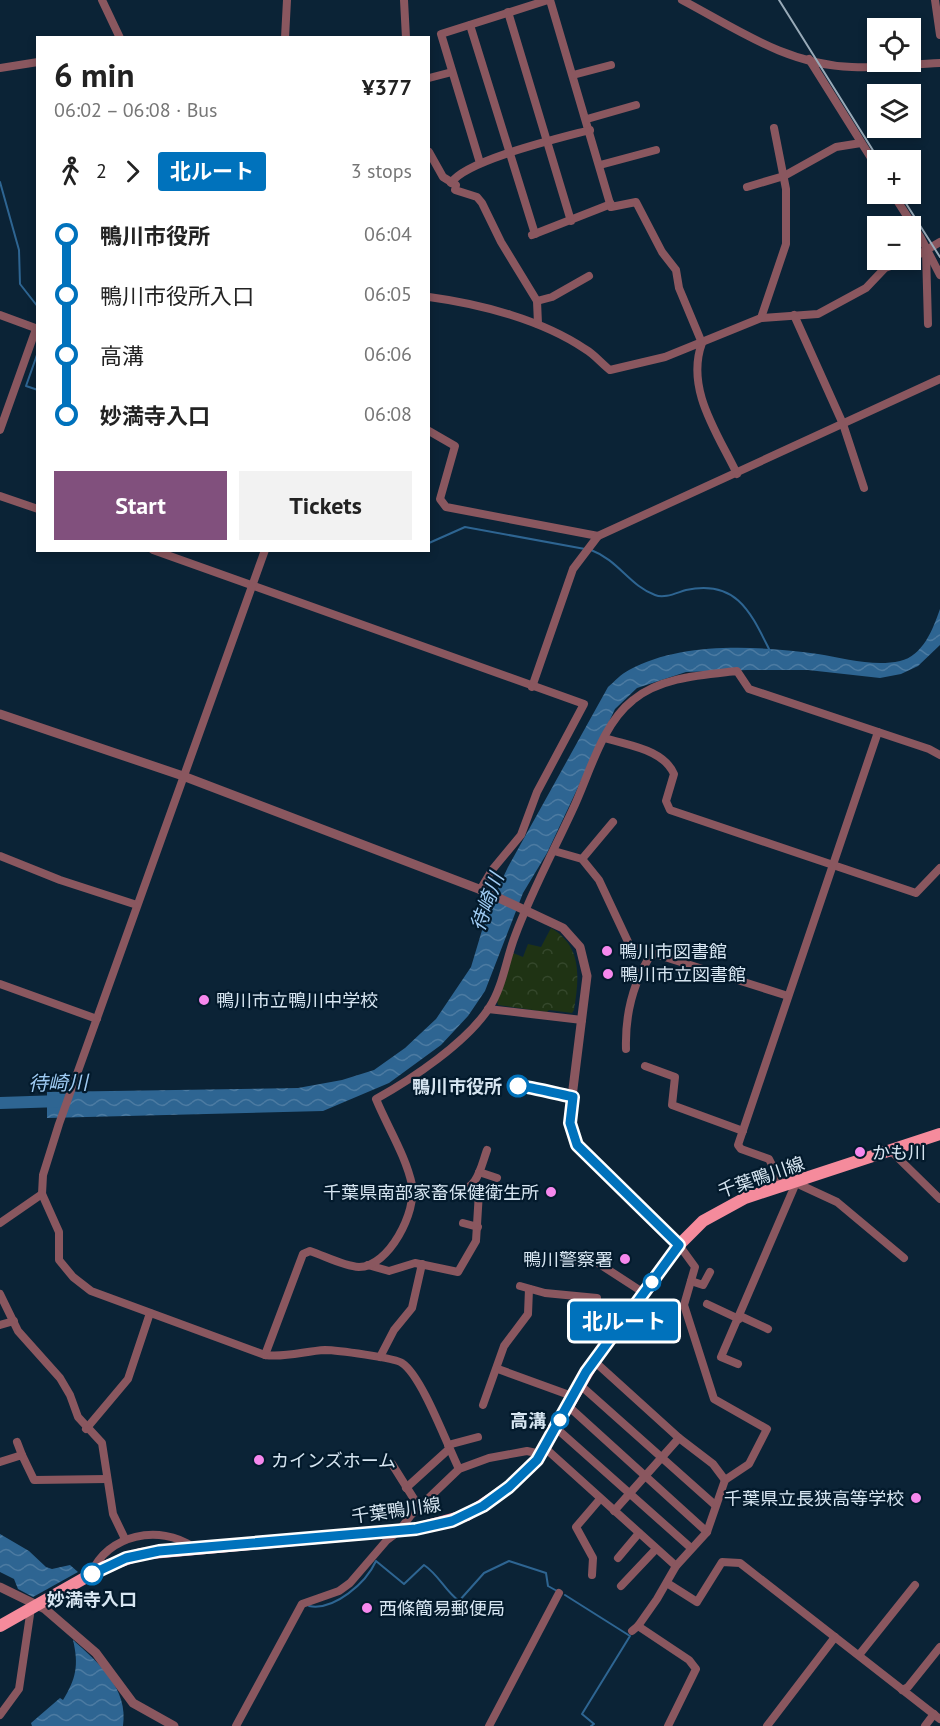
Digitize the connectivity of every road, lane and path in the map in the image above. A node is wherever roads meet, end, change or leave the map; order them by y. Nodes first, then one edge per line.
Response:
1 (102, 0) edge
2 (287, 0) edge
3 (404, 0) edge
4 (549, 0) edge
5 (684, 0) edge
6 (935, 0) edge
7 (508, 12) junction
8 (470, 25) junction
9 (940, 35) edge
10 (119, 36) edge
11 (285, 36) edge
12 (406, 36) edge
13 (809, 59) junction
14 (36, 62) edge
15 (940, 63) edge
16 (611, 65) dead end
17 (0, 68) edge
18 (452, 72) junction
19 (573, 75) junction
20 (430, 78) edge
21 (636, 105) dead end
22 (587, 119) junction
23 (774, 128) dead end
24 (590, 129) junction
25 (548, 142) junction
26 (861, 143) junction
27 (656, 150) dead end
28 (867, 152) edge
29 (511, 153) junction
30 (430, 156) edge
31 (480, 163) junction
32 (600, 165) junction
33 (784, 176) junction
34 (450, 183) junction
35 (747, 187) dead end
36 (611, 204) junction
37 (899, 204) edge
38 (571, 221) junction
39 (940, 242) edge
40 (926, 250) junction
41 (940, 274) edge
42 (589, 276) dead end
43 (430, 297) edge
44 (537, 301) junction
45 (0, 315) edge
46 (794, 315) junction
47 (761, 318) junction
48 (538, 324) junction
49 (928, 324) dead end
50 (36, 329) edge
51 (36, 332) edge
52 (702, 343) junction
53 (940, 379) edge
54 (843, 424) junction
55 (0, 430) edge
56 (430, 432) edge
57 (737, 474) junction
58 (864, 488) dead end
59 (0, 496) edge
60 (36, 508) edge
61 (596, 539) junction
62 (158, 552) edge
63 (264, 552) edge
64 (252, 586) junction
65 (532, 687) junction
66 (0, 714) edge
67 (878, 732) junction
68 (605, 738) junction
69 (940, 755) edge
70 (183, 776) junction
71 (613, 822) dead end
72 (554, 851) junction
73 (0, 856) edge
74 (582, 859) junction
75 (833, 864) junction
76 (940, 868) edge
77 (482, 891) junction
78 (137, 905) junction
79 (525, 909) junction
80 (652, 953) junction
81 (0, 984) edge
82 (788, 996) junction
83 (488, 1009) junction
84 (97, 1019) junction
85 (582, 1020) junction
86 (626, 1049) dead end
87 (645, 1066) dead end
88 (743, 1131) junction
89 (940, 1134) edge
90 (487, 1150) dead end
91 (892, 1152) junction
92 (479, 1172) junction
93 (497, 1178) dead end
94 (796, 1183) junction
95 (474, 1185) junction
96 (783, 1187) junction
97 (455, 1190) dead end
98 (42, 1194) junction
99 (940, 1199) edge
100 (0, 1223) edge
101 (463, 1223) dead end
102 (478, 1227) junction
103 (679, 1245) junction
104 (904, 1258) dead end
105 (573, 1263) dead end
106 (422, 1264) junction
107 (368, 1265) junction
108 (710, 1272) dead end
109 (691, 1281) junction
110 (520, 1286) dead end
111 (529, 1289) junction
112 (644, 1293) junction
113 (0, 1294) edge
114 (707, 1304) dead end
115 (150, 1313) junction
116 (739, 1318) junction
117 (14, 1321) junction
118 (0, 1325) edge
119 (768, 1329) dead end
120 (611, 1337) junction
121 (265, 1355) junction
122 (380, 1357) junction
123 (594, 1361) junction
124 (738, 1364) dead end
125 (498, 1369) junction
126 (579, 1384) junction
127 (569, 1401) junction
128 (483, 1405) dead end
129 (556, 1428) junction
130 (86, 1429) junction
131 (478, 1437) dead end
132 (679, 1438) junction
133 (16, 1442) dead end
134 (448, 1447) junction
135 (543, 1451) junction
136 (22, 1455) junction
137 (662, 1457) junction
138 (0, 1462) edge
139 (392, 1464) dead end
140 (459, 1469) junction
141 (645, 1476) junction
142 (107, 1479) junction
143 (725, 1480) junction
144 (406, 1488) junction
145 (629, 1493) junction
146 (600, 1499) junction
147 (715, 1505) junction
148 (419, 1507) junction
149 (614, 1511) junction
150 (399, 1531) junction
151 (707, 1532) junction
152 (639, 1533) junction
153 (125, 1539) junction
154 (193, 1547) junction
155 (691, 1548) junction
156 (656, 1549) junction
157 (618, 1558) dead end
158 (676, 1566) junction
159 (92, 1574) junction
160 (592, 1575) dead end
161 (667, 1583) junction
162 (915, 1585) dead end
163 (621, 1586) dead end
164 (0, 1587) edge
165 (559, 1593) dead end
166 (35, 1606) junction
167 (0, 1626) edge
168 (835, 1637) junction
169 (940, 1647) edge
170 (859, 1655) junction
171 (902, 1690) junction
172 (0, 1715) edge
173 (937, 1717) edge
174 (174, 1726) edge
175 (236, 1726) edge
176 (489, 1726) edge
177 (668, 1726) edge
178 (767, 1726) edge
179 (925, 1726) edge

1 - 10 street
2 - 11 street
3 - 12 street
4 - 7 street
4 - 19 street
5 - 13 street
6 - 9 street
7 - 8 street
7 - 25 street
8 - 18 street
8 - 29 street
13 - 15 street
13 - 26 street
14 - 17 street
16 - 19 street
18 - 20 street
18 - 31 street
19 - 22 street
21 - 22 street
22 - 24 street
23 - 33 street
24 - 25 street
24 - 32 street
25 - 29 street
25 - 38 street
26 - 28 street
26 - 33 street
27 - 32 street
29 - 31 street
29 - 38 street
30 - 34 street
31 - 34 street
32 - 36 street
33 - 35 street
33 - 47 street
34 - 44 street
36 - 38 street
36 - 52 street
37 - 40 street
39 - 40 street
40 - 41 street
40 - 46 street
40 - 49 street
42 - 44 street
43 - 48 street
44 - 48 street
45 - 50 street
46 - 47 street
46 - 54 street
47 - 52 street
48 - 52 street
51 - 55 street
52 - 57 street
53 - 54 street
54 - 57 street
54 - 58 street
56 - 61 street
57 - 61 street
59 - 60 street
61 - 65 street
62 - 64 street
63 - 64 street
64 - 65 street
64 - 70 street
65 - 77 street
66 - 70 street
67 - 68 street
67 - 69 street
67 - 75 street
68 - 72 street
68 - 75 street
70 - 77 street
70 - 78 street
71 - 74 street
72 - 74 street
72 - 79 street
73 - 78 street
74 - 80 street
75 - 76 street
75 - 82 street
77 - 79 street
78 - 84 street
79 - 83 street
79 - 85 street
80 - 82 street
80 - 86 street
81 - 84 street
82 - 88 street
83 - 85 street
83 - 107 street
84 - 98 street
85 - 103 street
87 - 88 street
88 - 96 street
89 - 91 main road, 千葉鴨川線
90 - 92 street
91 - 94 main road, 千葉鴨川線
91 - 99 street
92 - 93 street
92 - 95 street
94 - 96 main road, 千葉鴨川線
94 - 104 street
94 - 116 street
95 - 97 street
95 - 102 street
96 - 103 main road, 千葉鴨川線
98 - 100 street
98 - 115 street
101 - 102 street
102 - 106 street
103 - 109 street
103 - 112 main road, 千葉鴨川線
105 - 112 street
106 - 107 street
106 - 122 street
107 - 121 street
108 - 109 street
109 - 143 street
110 - 111 street
111 - 120 street
111 - 125 street
112 - 120 main road, 千葉鴨川線
113 - 117 street
114 - 116 street
115 - 121 street
115 - 130 street
116 - 119 street
116 - 124 street
117 - 118 street
117 - 130 street
120 - 123 main road, 千葉鴨川線
121 - 122 street
122 - 134 street
123 - 126 main road, 千葉鴨川線
123 - 132 street
125 - 127 street
125 - 128 street
126 - 127 main road, 千葉鴨川線
126 - 137 street
127 - 129 main road, 千葉鴨川線
127 - 141 street
129 - 135 main road, 千葉鴨川線
129 - 145 street
130 - 142 street
131 - 134 street
132 - 137 street
132 - 143 street
133 - 136 street
134 - 140 street
134 - 144 street
135 - 140 street
135 - 146 street
135 - 150 main road, 千葉鴨川線
136 - 138 street
136 - 142 street
137 - 141 street
137 - 147 street
139 - 144 street
140 - 148 street
141 - 145 street
141 - 151 street
142 - 153 street
143 - 147 street
144 - 148 street
145 - 149 street
145 - 155 street
146 - 149 street
146 - 160 street
147 - 151 street
148 - 150 street
149 - 152 street
150 - 154 main road, 千葉鴨川線
150 - 175 street
151 - 155 street
152 - 156 street
152 - 157 street
153 - 154 street
153 - 159 street
154 - 159 main road, 千葉鴨川線
155 - 158 street
156 - 158 street
156 - 163 street
158 - 161 street
159 - 166 main road, 千葉鴨川線
161 - 168 street
161 - 177 street
162 - 170 street
164 - 166 street
165 - 176 street
166 - 167 main road, 千葉鴨川線
166 - 172 street
166 - 174 street
168 - 170 street
168 - 178 street
169 - 171 street
170 - 171 street
171 - 173 street
173 - 179 street

